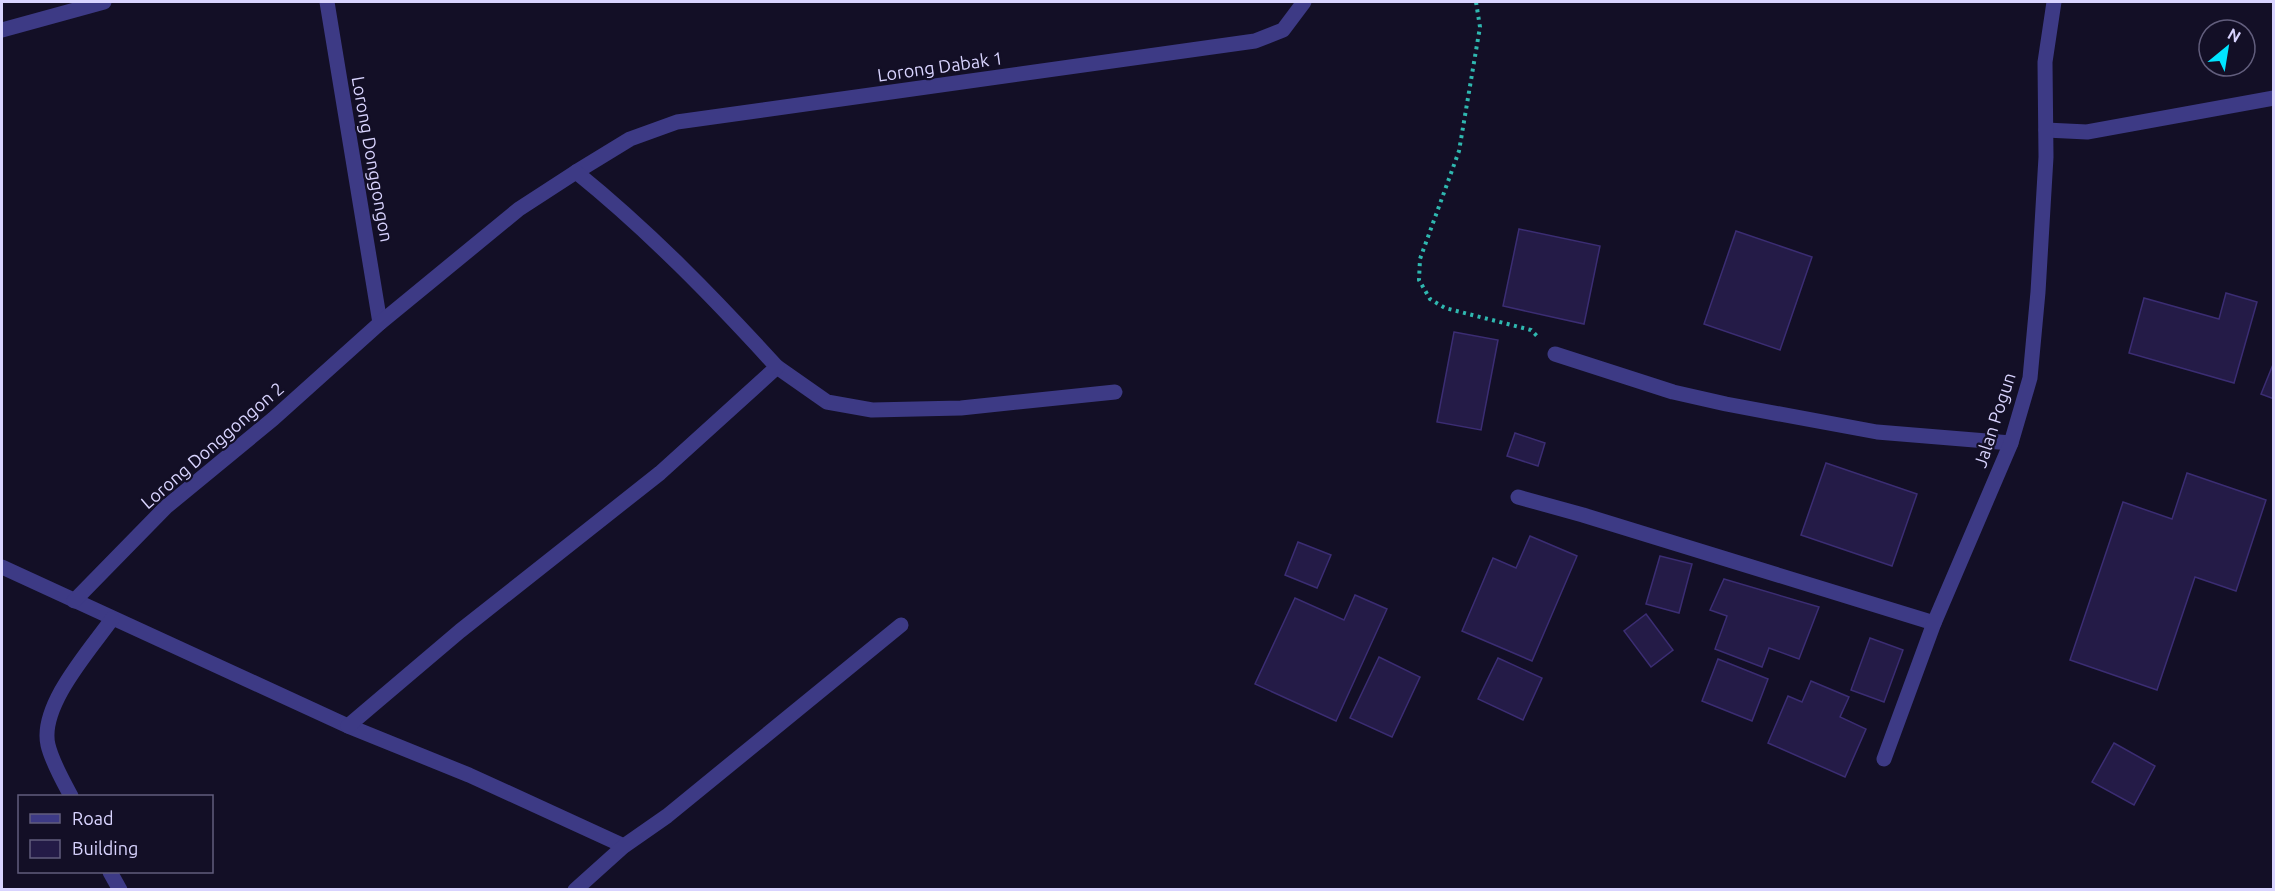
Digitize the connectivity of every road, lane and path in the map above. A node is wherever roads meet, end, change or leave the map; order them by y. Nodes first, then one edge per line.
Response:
1 (104, 2) edge
2 (327, 2) edge
3 (1304, 2) edge
4 (1476, 2) edge
5 (2054, 2) edge
6 (2, 30) edge
7 (2274, 98) edge
8 (2046, 130) junction
9 (576, 172) junction
10 (381, 323) junction
11 (1555, 354) joint
12 (777, 367) junction
13 (1115, 392) dead end
14 (2011, 443) junction
15 (1518, 497) dead end
16 (2, 567) edge
17 (74, 601) junction
18 (112, 619) junction
19 (1934, 623) junction
20 (901, 625) dead end
21 (348, 726) junction
22 (1884, 759) dead end
23 (71, 795) edge
24 (624, 846) junction
25 (111, 873) edge
26 (120, 890) edge
27 (575, 890) edge

1 - 6 street
2 - 10 street, Lorong Donggongon
3 - 9 street, Lorong Dabak 1
4 - 11 path
5 - 8 street, Jalan Pogun
7 - 8 street
8 - 14 street, Jalan Pogun
9 - 10 street, Lorong Dabak 1
9 - 12 street
10 - 17 street, Lorong Donggongon 2
11 - 14 street
12 - 13 street
12 - 21 street
14 - 19 street, Jalan Pogun
15 - 19 street
16 - 17 street
17 - 18 street
18 - 21 street
18 - 23 street
19 - 22 street, Jalan Pogun
20 - 24 street
21 - 24 street
24 - 27 street
25 - 26 street

